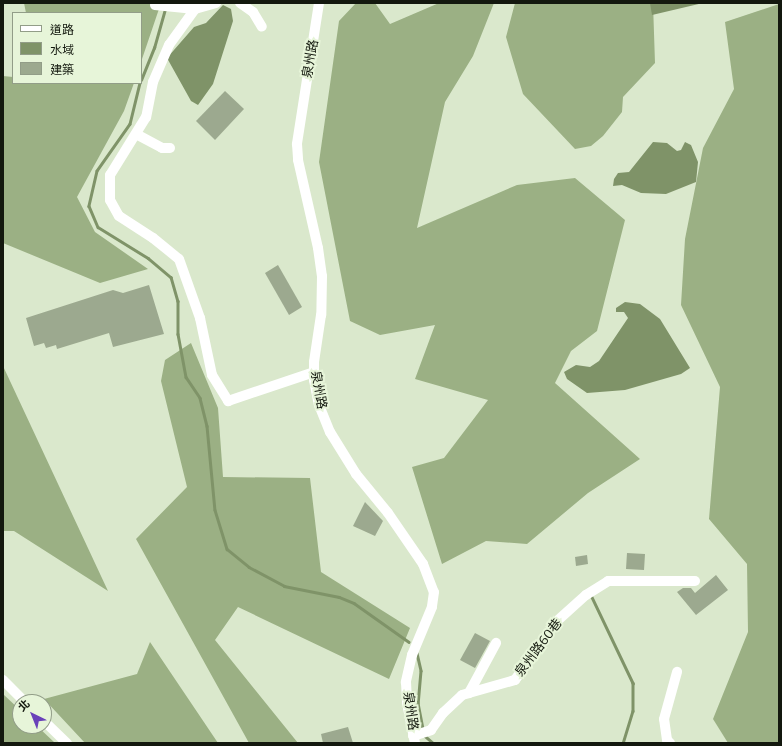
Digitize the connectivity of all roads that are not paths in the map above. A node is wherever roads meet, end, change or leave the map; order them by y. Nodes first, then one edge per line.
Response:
1 (216, 3) edge
2 (240, 3) edge
3 (319, 3) edge
4 (158, 5) dead end
5 (195, 9) junction
6 (262, 27) dead end
7 (136, 134) junction
8 (170, 148) dead end
9 (314, 372) junction
10 (695, 581) dead end
11 (496, 643) dead end
12 (677, 672) dead end
13 (3, 680) edge
14 (469, 693) junction
15 (17, 694) edge
16 (52, 729) edge
17 (414, 740) edge
18 (67, 743) edge
19 (670, 743) edge

1 - 5 street
2 - 6 street
3 - 9 street, 泉州路
4 - 5 street
5 - 7 street
7 - 8 street
7 - 9 street
9 - 17 street, 泉州路
10 - 14 street, 泉州路60巷
11 - 14 street
12 - 19 street
13 - 15 street
14 - 17 street, 泉州路60巷
16 - 18 street

